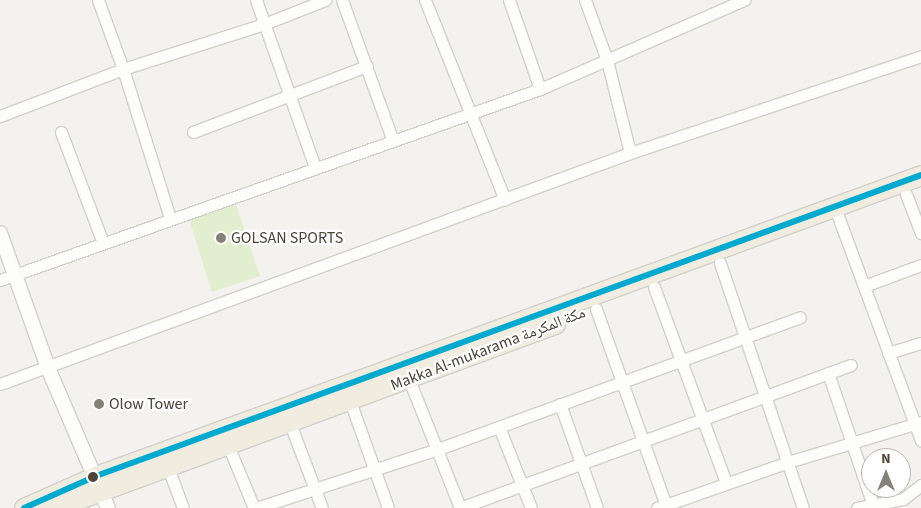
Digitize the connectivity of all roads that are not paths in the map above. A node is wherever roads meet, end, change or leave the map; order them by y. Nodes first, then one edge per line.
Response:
1 (98, 0) edge
2 (256, 0) edge
3 (325, 0) edge
4 (342, 0) edge
5 (425, 0) edge
6 (509, 0) edge
7 (585, 0) edge
8 (744, 0) edge
9 (264, 24) junction
10 (921, 56) edge
11 (607, 60) junction
12 (367, 66) junction
13 (124, 69) junction
14 (540, 89) junction
15 (291, 94) junction
16 (471, 114) junction
17 (0, 116) edge
18 (61, 132) dead end
19 (193, 132) dead end
20 (393, 141) junction
21 (630, 153) junction
22 (314, 168) junction
23 (921, 175) edge
24 (914, 191) edge
25 (505, 200) junction
26 (837, 213) junction
27 (170, 218) junction
28 (0, 233) edge
29 (921, 233) edge
30 (103, 243) junction
31 (720, 263) junction
32 (921, 265) edge
33 (16, 275) junction
34 (0, 280) edge
35 (864, 286) junction
36 (654, 287) junction
37 (596, 308) junction
38 (800, 317) dead end
39 (745, 337) junction
40 (921, 343) edge
41 (888, 353) junction
42 (679, 360) junction
43 (852, 365) dead end
44 (48, 368) junction
45 (406, 372) junction
46 (828, 373) junction
47 (623, 381) junction
48 (0, 384) edge
49 (764, 398) junction
50 (350, 401) junction
51 (560, 404) junction
52 (704, 421) junction
53 (290, 422) junction
54 (918, 423) edge
55 (499, 427) junction
56 (921, 441) edge
57 (849, 442) junction
58 (227, 443) junction
59 (644, 443) junction
60 (438, 449) junction
61 (788, 462) junction
62 (582, 464) junction
63 (167, 465) junction
64 (374, 468) junction
65 (99, 483) junction
66 (726, 483) junction
67 (522, 485) junction
68 (921, 486) edge
69 (315, 489) junction
70 (873, 506) edge
71 (663, 507) edge
72 (24, 508) edge
73 (54, 508) edge
74 (108, 508) edge
75 (183, 508) edge
76 (255, 508) edge
77 (322, 508) edge
78 (388, 508) edge
79 (460, 508) edge
80 (531, 508) edge
81 (597, 508) edge
82 (803, 508) edge
83 (857, 508) edge

1 - 13 street
2 - 9 street
3 - 9 street
4 - 12 street
5 - 16 street
6 - 14 street
7 - 11 street
8 - 11 street
9 - 13 street
9 - 15 street
10 - 21 street
11 - 14 street
11 - 21 street
12 - 15 street
12 - 20 street
13 - 17 street
13 - 27 street
14 - 16 street
15 - 19 street
15 - 22 street
16 - 20 street
16 - 25 street
18 - 30 street
20 - 22 street
21 - 25 street
22 - 27 street
23 - 26 highway, Makka Al-mukarama مكة المكرمة
24 - 26 highway, Makka Al-mukarama مكة المكرمة
24 - 29 street
25 - 44 street
26 - 31 highway, Makka Al-mukarama مكة المكرمة
26 - 35 street
26 - 45 highway, Makka Al-mukarama مكة المكرمة
27 - 30 street
28 - 33 street
30 - 33 street
31 - 36 highway, Makka Al-mukarama مكة المكرمة
31 - 39 street
32 - 35 street
33 - 34 street
33 - 44 street
35 - 41 street
36 - 37 highway, Makka Al-mukarama مكة المكرمة
36 - 42 street
37 - 45 highway, Makka Al-mukarama مكة المكرمة
37 - 47 street
38 - 39 street
39 - 42 street
39 - 49 street
40 - 41 street
41 - 54 street
42 - 47 street
42 - 52 street
43 - 46 street
44 - 48 street
44 - 65 street
45 - 50 highway, Makka Al-mukarama مكة المكرمة
45 - 60 street
45 - 65 highway, Makka Al-mukarama مكة المكرمة
46 - 49 street
46 - 57 street
47 - 51 street
47 - 59 street
49 - 52 street
49 - 61 street
50 - 53 highway, Makka Al-mukarama مكة المكرمة
50 - 64 street
51 - 55 street
51 - 62 street
52 - 59 street
52 - 66 street
53 - 58 highway, Makka Al-mukarama مكة المكرمة
53 - 69 street
54 - 56 street
54 - 57 street
55 - 60 street
55 - 67 street
57 - 61 street
57 - 70 street
58 - 63 highway, Makka Al-mukarama مكة المكرمة
58 - 76 street
59 - 62 street
59 - 71 street
60 - 64 street
60 - 79 street
61 - 66 street
61 - 82 street
62 - 67 street
62 - 81 street
63 - 65 highway, Makka Al-mukarama مكة المكرمة
63 - 75 street
64 - 69 street
64 - 78 street
65 - 72 highway, Makka Al-mukarama مكة المكرمة
65 - 73 highway, Makka Al-mukarama مكة المكرمة
65 - 74 street
66 - 71 street
67 - 79 street
67 - 80 street
68 - 70 street
69 - 76 street
69 - 77 street
70 - 83 street

